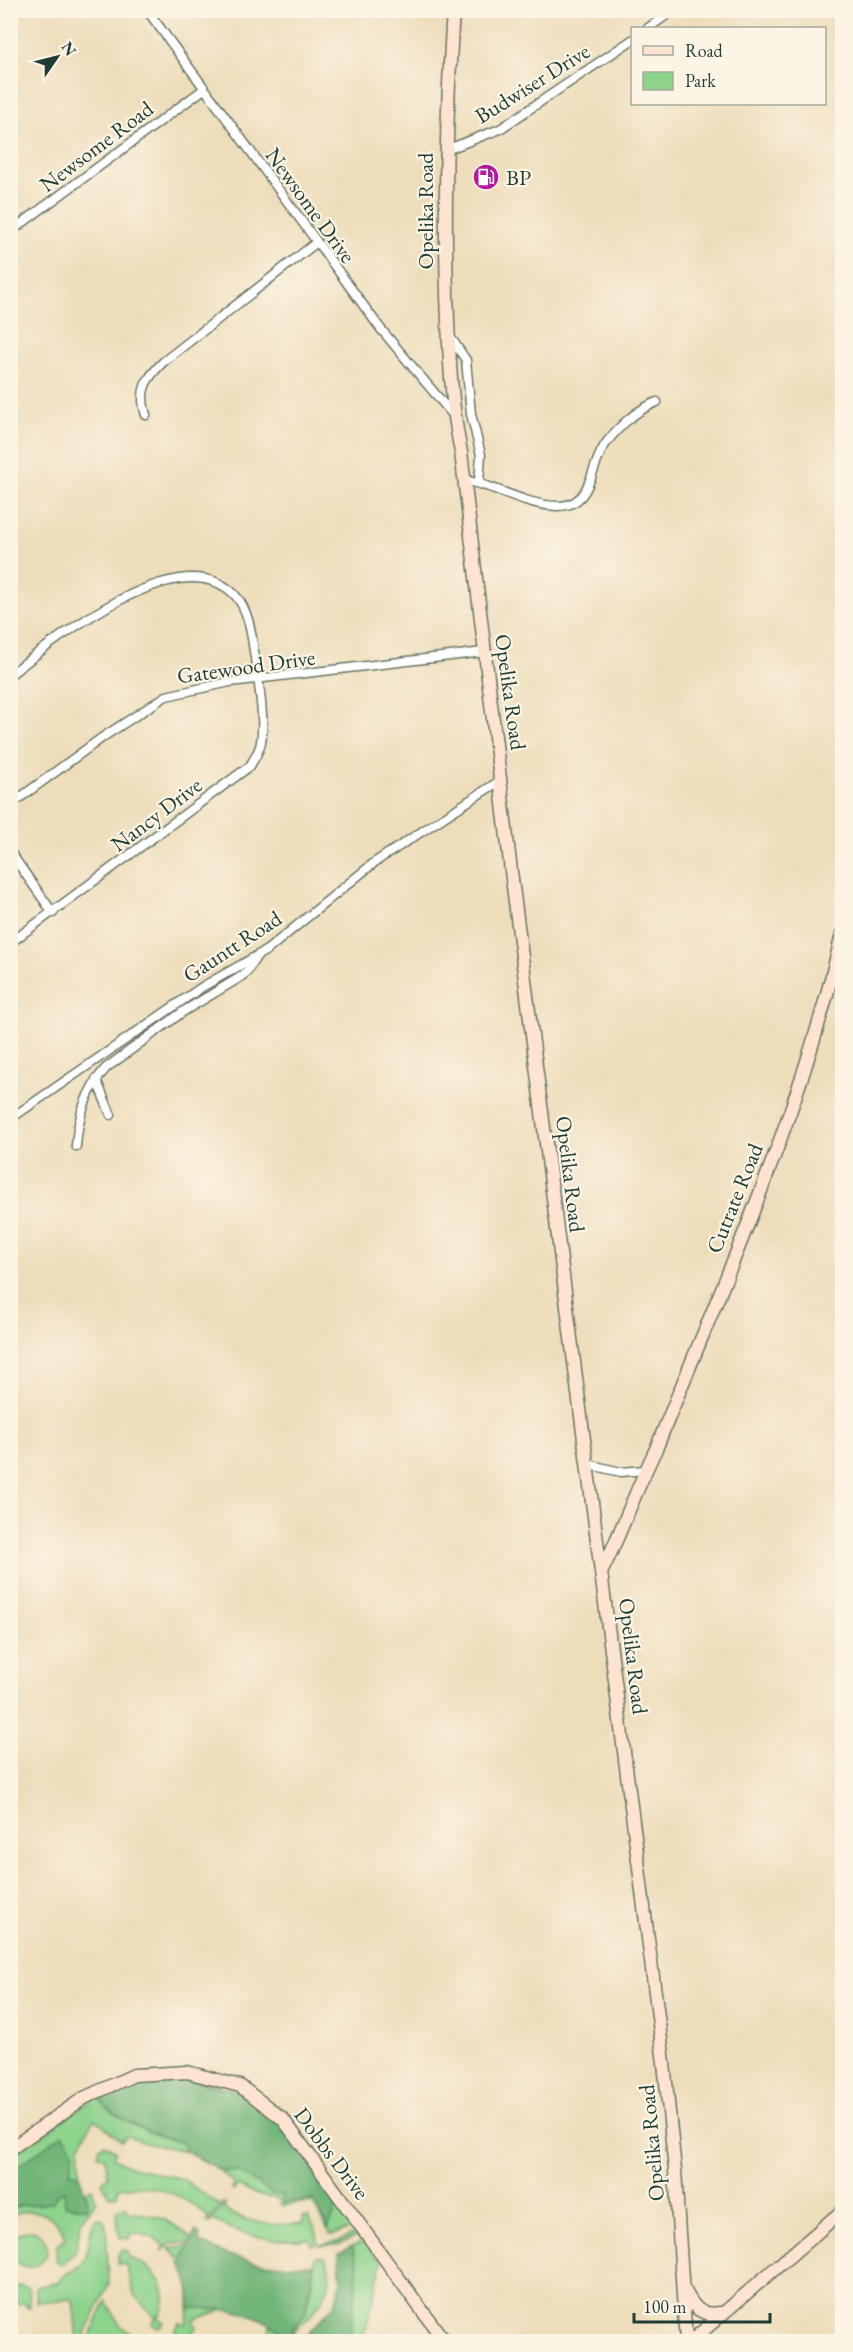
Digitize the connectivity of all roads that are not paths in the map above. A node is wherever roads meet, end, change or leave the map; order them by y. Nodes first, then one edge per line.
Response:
1 (147, 10) edge
2 (453, 10) edge
3 (674, 10) edge
4 (649, 27) edge
5 (631, 41) edge
6 (204, 89) junction
7 (446, 150) junction
8 (10, 232) edge
9 (317, 242) junction
10 (448, 335) junction
11 (657, 402) dead end
12 (146, 415) dead end
13 (453, 415) junction
14 (463, 480) junction
15 (479, 482) junction
16 (484, 652) junction
17 (10, 675) edge
18 (258, 680) junction
19 (501, 780) junction
20 (10, 805) edge
21 (10, 852) edge
22 (53, 913) junction
23 (843, 934) edge
24 (10, 943) edge
25 (256, 957) junction
26 (96, 1079) junction
27 (111, 1115) dead end
28 (10, 1119) edge
29 (76, 1146) dead end
30 (587, 1464) junction
31 (645, 1470) junction
32 (602, 1571) junction
33 (10, 2149) edge
34 (843, 2211) edge
35 (683, 2288) junction
36 (720, 2313) junction
37 (445, 2342) edge
38 (686, 2342) edge
39 (690, 2342) edge

1 - 6 street, Newsome Drive
2 - 7 main road, Opelika Road
3 - 4 street
5 - 7 street, Budwiser Drive
6 - 8 street, Newsome Road
6 - 9 street, Newsome Drive
7 - 10 main road, Opelika Road
9 - 12 street
9 - 13 street, Newsome Drive
10 - 13 main road, Opelika Road
10 - 15 street
11 - 15 street
13 - 14 main road, Opelika Road
14 - 15 street
14 - 16 main road, Opelika Road
16 - 18 street, Gatewood Drive
16 - 19 main road, Opelika Road
17 - 18 street, Nancy Drive
18 - 20 street, Gatewood Drive
18 - 22 street, Nancy Drive
19 - 25 street, Gauntt Road
19 - 30 main road, Opelika Road
21 - 22 street
22 - 24 street, Nancy Drive
23 - 31 main road, Cutrate Road
25 - 26 street
25 - 28 street, Gauntt Road
26 - 27 street
26 - 29 street
30 - 31 street
30 - 32 main road, Opelika Road
31 - 32 main road, Cutrate Road
32 - 35 main road, Opelika Road
33 - 37 main road, Dobbs Drive
34 - 36 main road
35 - 36 main road
35 - 38 main road, Opelika Road
36 - 39 main road

